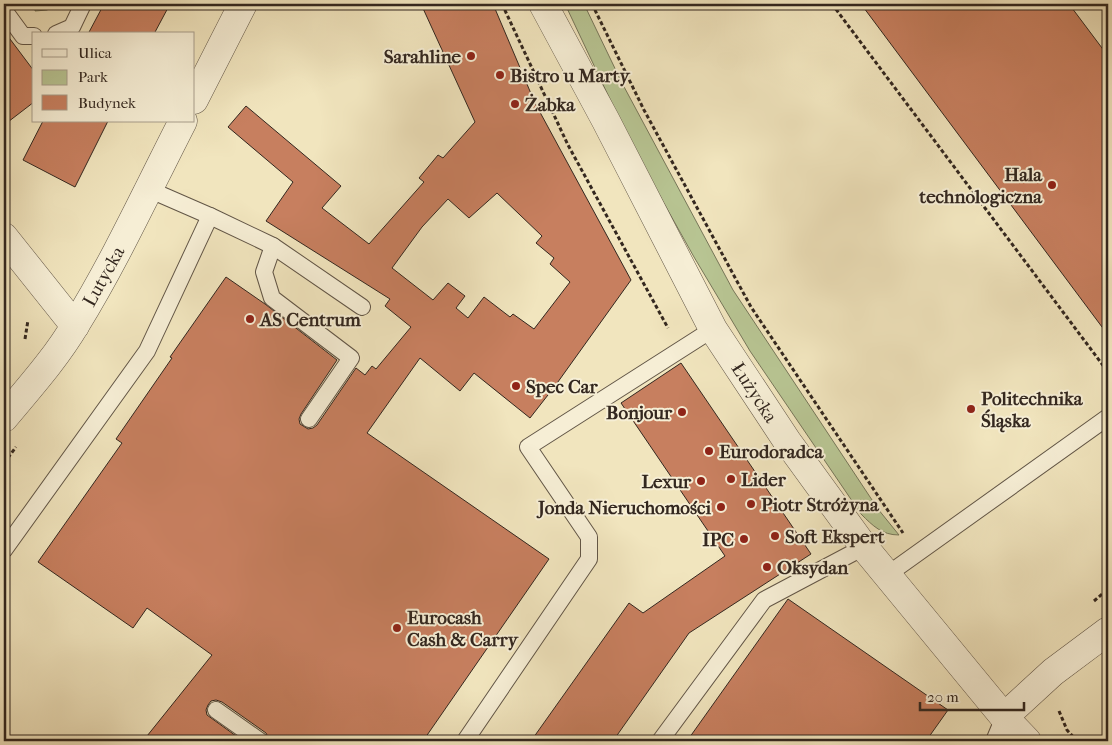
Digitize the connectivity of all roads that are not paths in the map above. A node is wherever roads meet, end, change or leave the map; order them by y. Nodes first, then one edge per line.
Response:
1 (83, 4) edge
2 (242, 4) edge
3 (543, 4) edge
4 (4, 10) edge
5 (61, 32) edge
6 (32, 36) edge
7 (195, 98) edge
8 (182, 122) edge
9 (148, 189) junction
10 (210, 216) junction
11 (4, 237) edge
12 (273, 246) junction
13 (362, 307) dead end
14 (75, 326) junction
15 (713, 329) junction
16 (1108, 417) edge
17 (4, 418) edge
18 (309, 420) dead end
19 (864, 547) junction
20 (4, 550) edge
21 (887, 575) junction
22 (1108, 631) edge
23 (216, 710) dead end
24 (999, 729) edge
25 (260, 741) edge
26 (465, 741) edge
27 (660, 741) edge
28 (1027, 741) edge

1 - 5 lane
2 - 7 street
3 - 15 street, Łużycka
4 - 6 lane
8 - 9 street, Lutycka
9 - 10 lane
9 - 14 street, Lutycka
10 - 12 lane
10 - 20 lane
11 - 14 street
12 - 13 lane
12 - 18 lane
14 - 17 street, Lutycka
15 - 19 street, Łużycka
15 - 26 lane
16 - 21 lane
19 - 21 street, Łużycka
19 - 27 lane
21 - 24 street, Łużycka
22 - 24 street
23 - 25 lane
24 - 28 street, Łużycka

